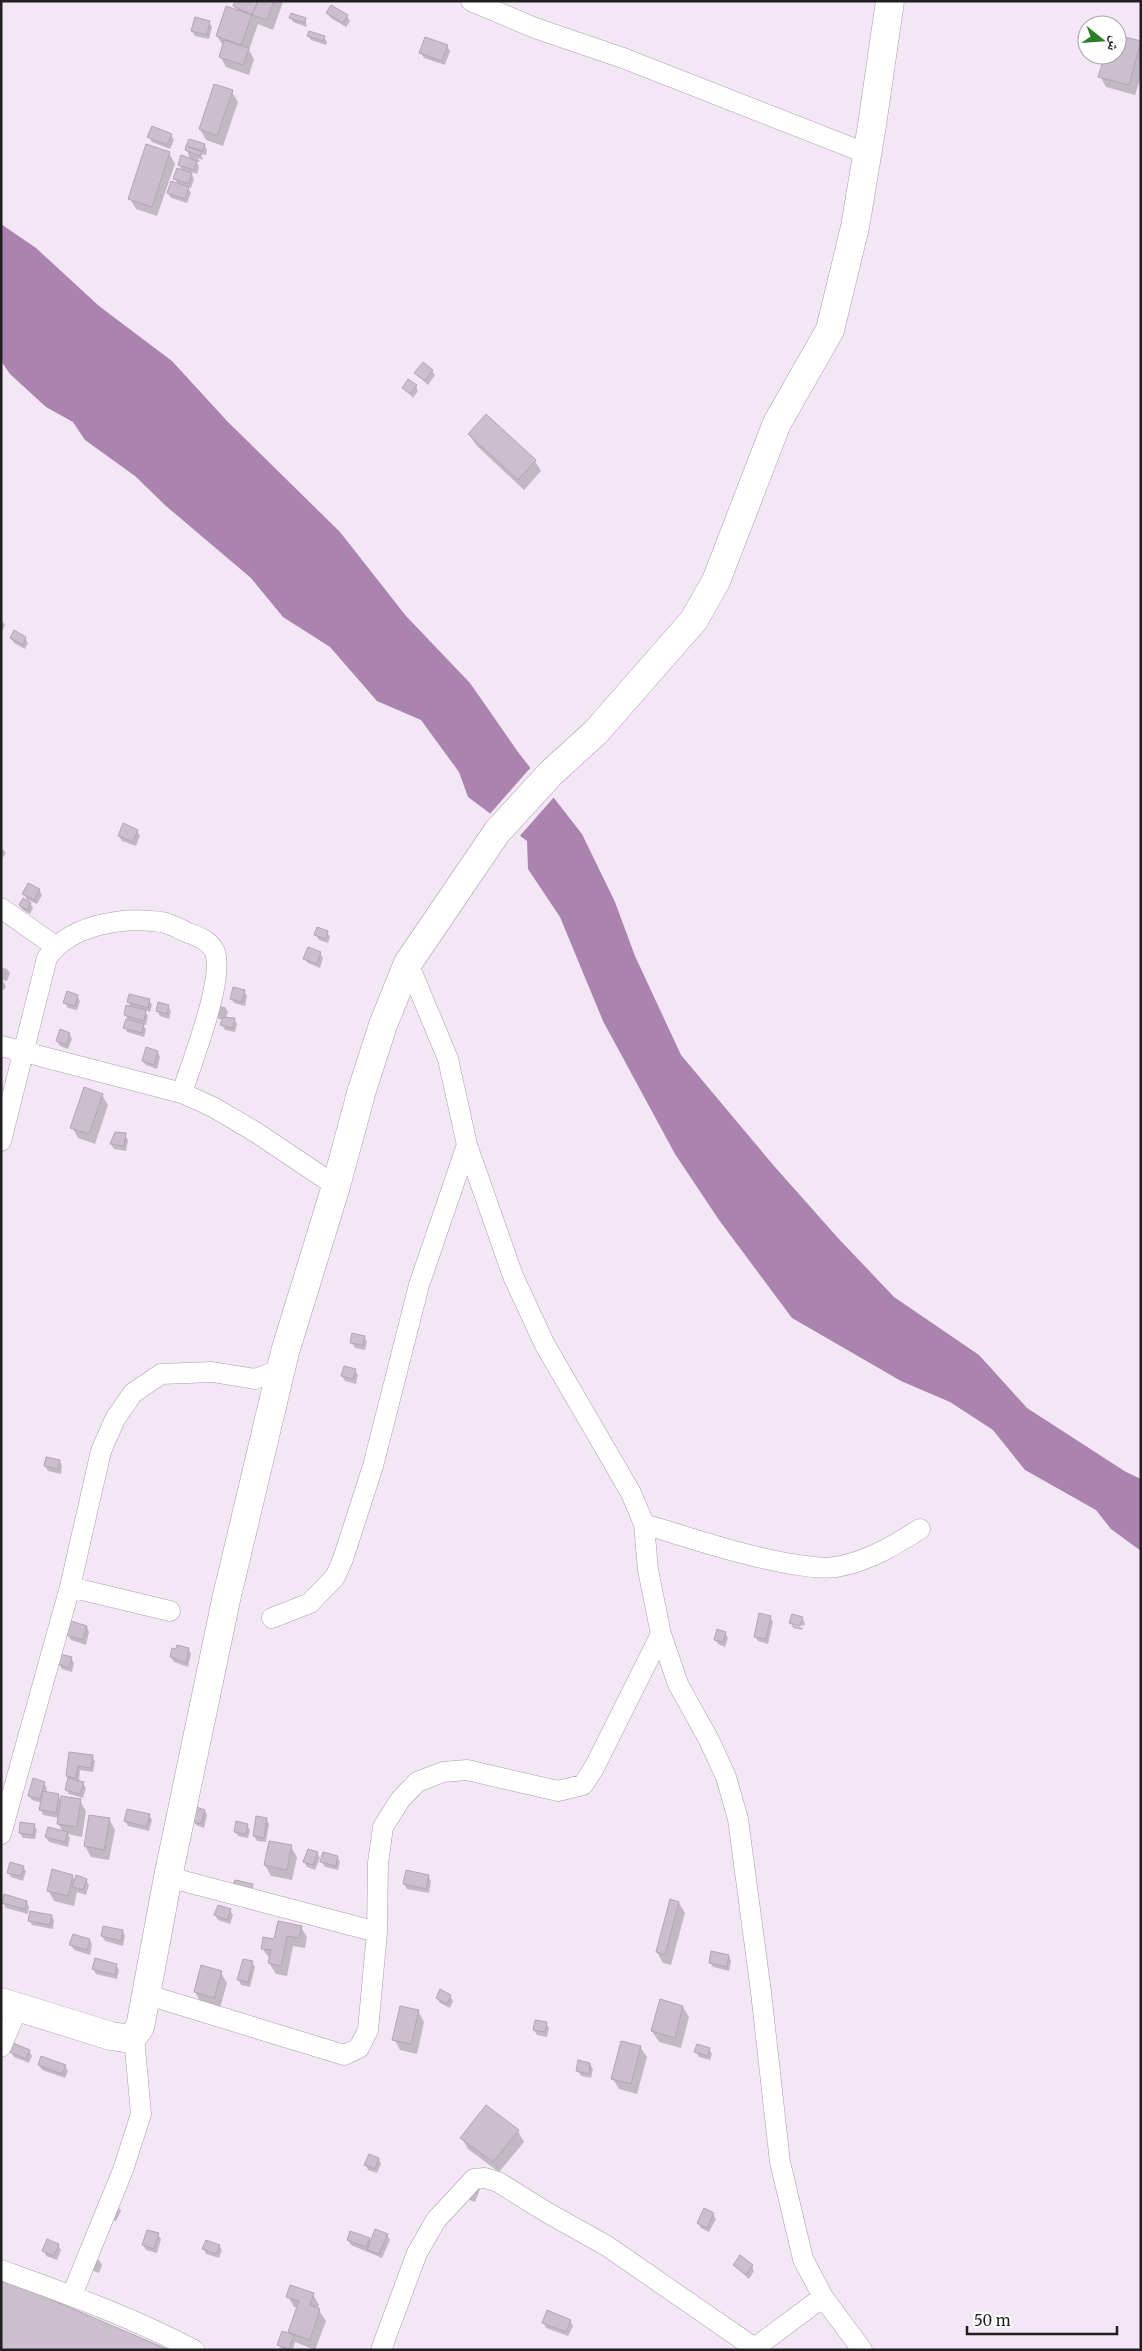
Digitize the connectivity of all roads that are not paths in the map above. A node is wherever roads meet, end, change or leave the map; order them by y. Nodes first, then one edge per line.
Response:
1 (471, 1) edge
2 (890, 1) edge
3 (868, 154) junction
4 (1, 908) edge
5 (55, 946) junction
6 (408, 963) junction
7 (1, 1046) edge
8 (24, 1052) junction
9 (182, 1093) junction
10 (1, 1141) edge
11 (466, 1145) junction
12 (336, 1186) junction
13 (286, 1352) junction
14 (644, 1524) junction
15 (920, 1529) dead end
16 (70, 1587) junction
17 (170, 1611) dead end
18 (272, 1618) dead end
19 (661, 1634) junction
20 (1, 1834) edge
21 (168, 1876) junction
22 (377, 1932) junction
23 (148, 1995) junction
24 (10, 2004) edge
25 (134, 2037) junction
26 (1, 2047) edge
27 (1, 2270) edge
28 (72, 2295) junction
29 (823, 2298) junction
30 (162, 2342) edge
31 (753, 2348) edge
32 (194, 2350) edge
33 (381, 2350) edge
34 (862, 2350) edge

1 - 3 street
2 - 3 street
3 - 6 street
4 - 5 street
5 - 8 street
5 - 9 street
6 - 11 street
6 - 12 street
7 - 8 street
8 - 9 street
8 - 10 street
9 - 12 street
11 - 14 street
11 - 18 street
12 - 13 street
13 - 16 street
13 - 21 street
14 - 15 street
14 - 19 street
16 - 17 street
16 - 20 street
19 - 22 street
19 - 29 street
21 - 22 street
21 - 23 street
22 - 23 street
23 - 25 street
24 - 25 street
24 - 26 street
25 - 28 street
27 - 28 street
28 - 30 street
29 - 31 street
29 - 34 street
30 - 32 street
31 - 33 street

